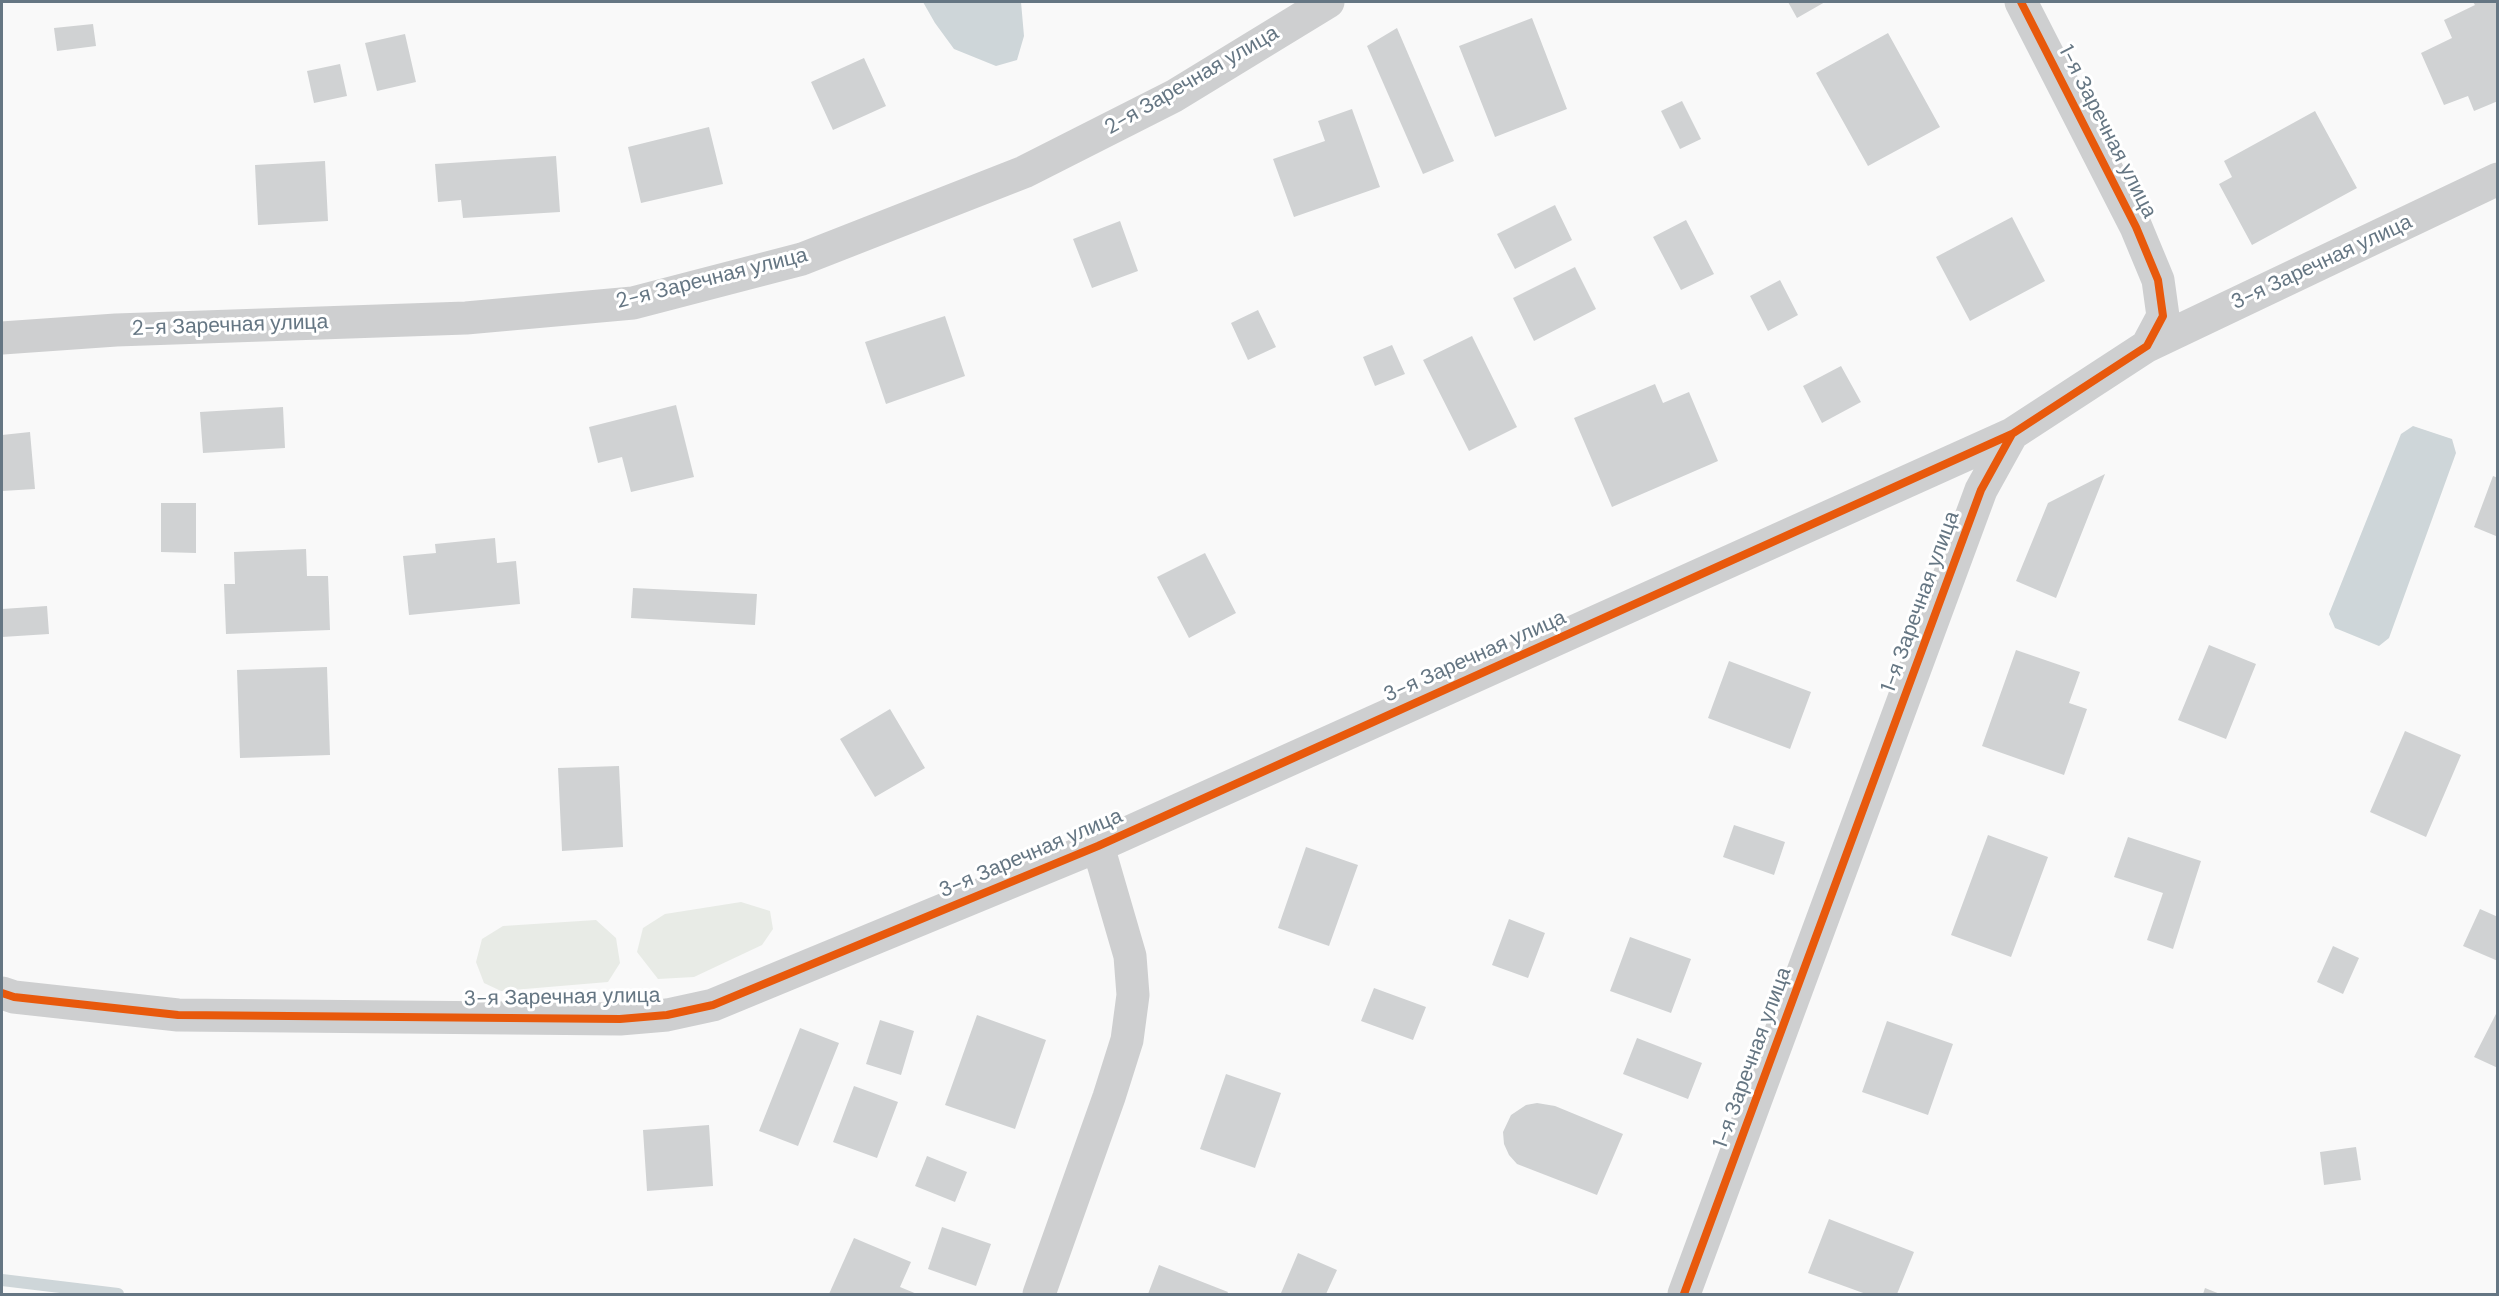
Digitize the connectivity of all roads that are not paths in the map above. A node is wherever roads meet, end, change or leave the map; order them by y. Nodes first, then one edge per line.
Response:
1 (1328, 2) edge
2 (2020, 2) edge
3 (2498, 179) edge
4 (2, 338) edge
5 (2147, 346) junction
6 (2012, 434) junction
7 (1098, 846) junction
8 (2, 993) edge
9 (1039, 1294) edge
10 (1684, 1294) edge

1 - 4 street, 2-я Заречная улица
2 - 5 street, 1-я Заречная улица
3 - 5 street, 3-я Заречная улица
5 - 6 street, 1-я Заречная улица
6 - 7 street, 3-я Заречная улица
6 - 10 street, 1-я Заречная улица
7 - 8 street, 3-я Заречная улица
7 - 9 street

